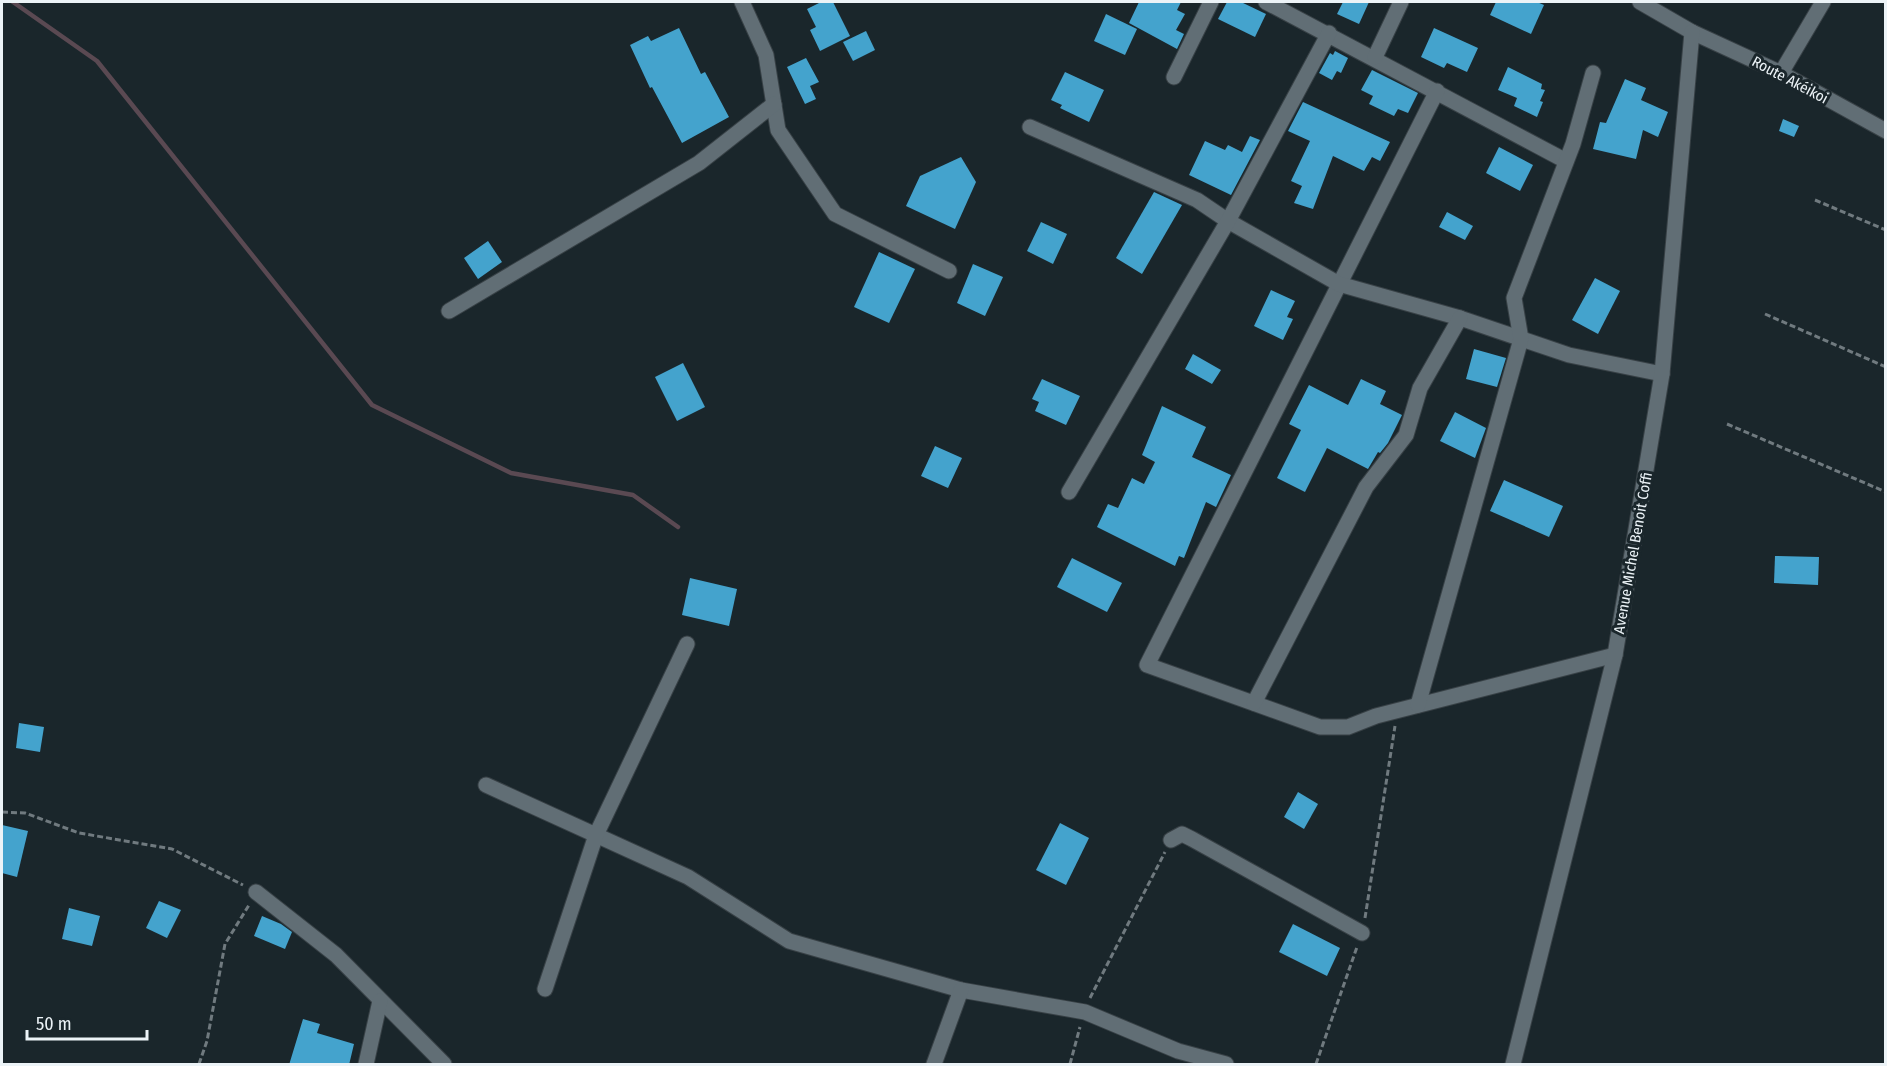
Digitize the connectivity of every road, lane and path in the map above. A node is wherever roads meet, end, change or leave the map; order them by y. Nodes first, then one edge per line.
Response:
1 (742, 2) edge
2 (1212, 2) edge
3 (1266, 2) edge
4 (1401, 2) edge
5 (1641, 2) edge
6 (1823, 2) edge
7 (1692, 32) junction
8 (1329, 33) junction
9 (1375, 57) junction
10 (1593, 73) dead end
11 (1781, 73) junction
12 (1174, 77) dead end
13 (1437, 91) junction
14 (774, 104) junction
15 (1030, 127) dead end
16 (1886, 131) edge
17 (1566, 162) junction
18 (1815, 200) dead end
19 (1228, 221) junction
20 (1886, 230) edge
21 (949, 270) dead end
22 (1339, 284) junction
23 (449, 311) dead end
24 (1765, 315) dead end
25 (1460, 318) junction
26 (1521, 339) junction
27 (1886, 367) edge
28 (1662, 374) junction
29 (1727, 424) dead end
30 (1069, 492) dead end
31 (1886, 492) edge
32 (687, 644) dead end
33 (1615, 655) junction
34 (1254, 703) junction
35 (1418, 705) junction
36 (1398, 710) junction
37 (486, 785) dead end
38 (2, 812) edge
39 (596, 835) junction
40 (1171, 840) joint
41 (256, 892) junction
42 (1362, 933) junction
43 (545, 988) dead end
44 (961, 990) junction
45 (380, 1001) junction
46 (1085, 1012) junction
47 (199, 1065) edge
48 (366, 1065) edge
49 (444, 1065) edge
50 (934, 1065) edge
51 (1070, 1065) edge
52 (1226, 1065) edge
53 (1316, 1065) edge
54 (1513, 1065) edge

1 - 14 street
2 - 12 street
3 - 8 street
4 - 9 street
5 - 7 street, Route Akéikoi
6 - 11 street
7 - 11 street, Route Akéikoi
7 - 28 street, Avenue Michel Benoit Coffi
8 - 9 street
8 - 19 street
9 - 13 street
10 - 17 street
11 - 16 street, Route Akéikoi
13 - 17 street
13 - 22 street
14 - 21 street
14 - 23 street
15 - 19 street
17 - 26 street
18 - 20 path
19 - 22 street
19 - 30 street
22 - 25 street
22 - 34 street
24 - 27 path
25 - 26 street
25 - 34 street
26 - 28 street
26 - 35 street
28 - 33 street, Avenue Michel Benoit Coffi
29 - 31 path
32 - 39 street
33 - 35 street
33 - 54 street, Avenue Michel Benoit Coffi
34 - 36 street
35 - 36 street
36 - 42 path
37 - 39 street
38 - 41 path
39 - 43 street
39 - 44 street
40 - 42 street
40 - 46 path
41 - 45 street
41 - 47 path
42 - 53 path
44 - 46 street
44 - 50 street
45 - 48 street
45 - 49 street
46 - 51 path
46 - 52 street

